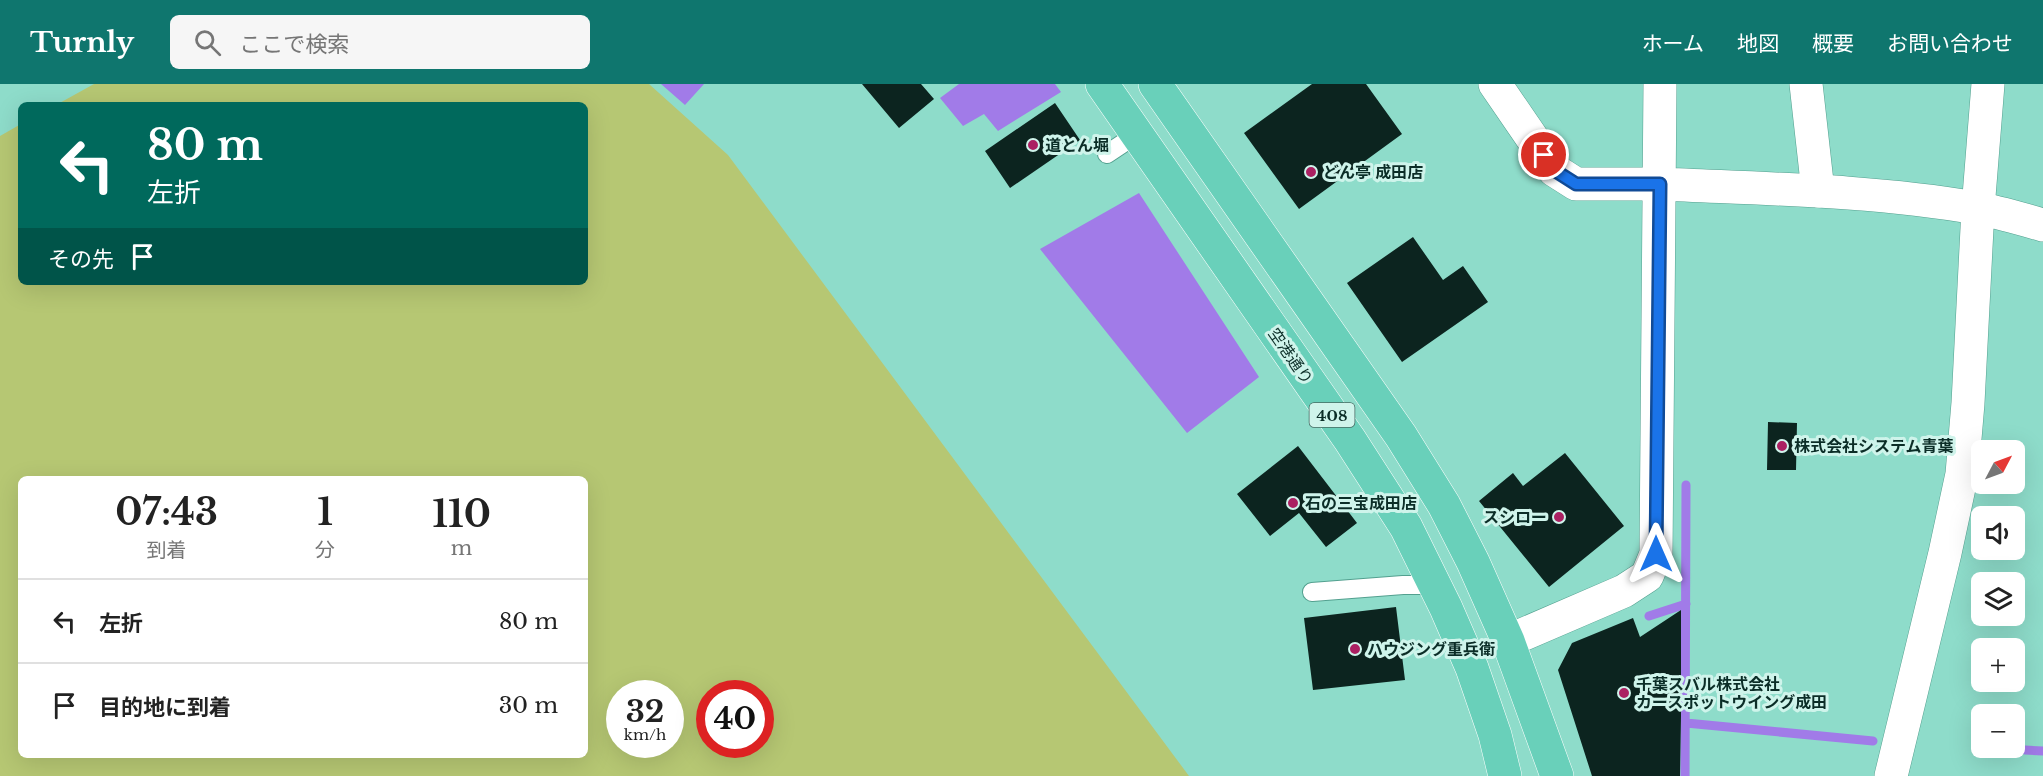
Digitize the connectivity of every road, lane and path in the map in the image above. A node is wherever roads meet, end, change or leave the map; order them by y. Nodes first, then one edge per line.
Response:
1 (1102, 84) edge
2 (1155, 84) edge
3 (1495, 84) edge
4 (1660, 84) edge
5 (1806, 84) edge
6 (1988, 84) edge
7 (1137, 134) junction
8 (1107, 154) dead end
9 (1660, 184) junction
10 (1818, 191) junction
11 (1978, 209) junction
12 (2043, 225) edge
13 (1435, 585) junction
14 (1312, 592) dead end
15 (1508, 641) junction
16 (1505, 776) edge
17 (1557, 776) edge
18 (1891, 776) edge

1 - 7 highway, 空港通り / 408
2 - 15 highway, 408
3 - 9 street
4 - 9 street
5 - 10 street
6 - 11 street
7 - 8 lane
7 - 13 highway, 空港通り / 408
9 - 10 street
9 - 15 street
10 - 11 street
11 - 12 street
11 - 18 street
13 - 14 lane
13 - 16 highway, 空港通り / 408
15 - 17 highway, 408

